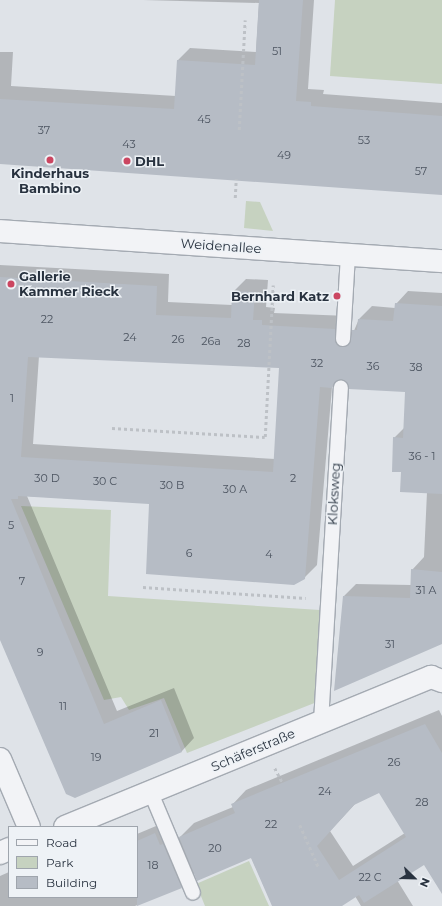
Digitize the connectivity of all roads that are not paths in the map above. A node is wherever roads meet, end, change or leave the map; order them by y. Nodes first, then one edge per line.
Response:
1 (0, 231) edge
2 (348, 255) junction
3 (442, 261) edge
4 (343, 339) dead end
5 (341, 388) dead end
6 (438, 675) edge
7 (321, 722) junction
8 (0, 759) edge
9 (151, 793) junction
10 (29, 826) edge
11 (68, 826) edge
12 (193, 893) dead end

1 - 2 street, Weidenallee
2 - 3 street, Weidenallee
2 - 4 lane
5 - 7 lane, Kloksweg
6 - 7 street, Schäferstraße
7 - 9 street, Schäferstraße
8 - 10 street
9 - 11 street, Schäferstraße
9 - 12 lane

